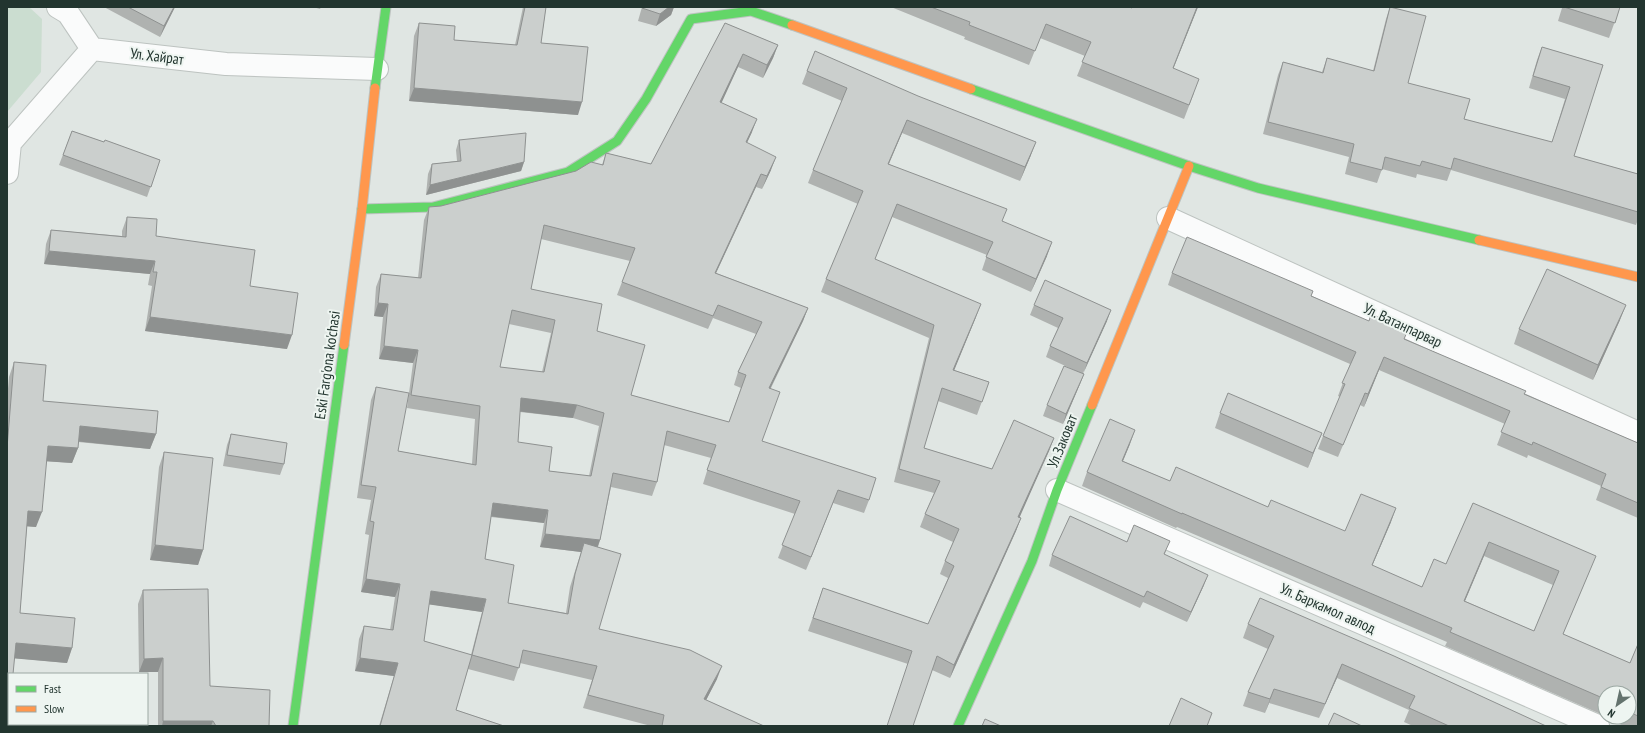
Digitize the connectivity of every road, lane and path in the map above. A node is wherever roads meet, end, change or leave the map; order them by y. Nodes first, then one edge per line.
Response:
1 (58, 7) edge
2 (386, 7) edge
3 (92, 49) junction
4 (377, 70) junction
5 (1189, 166) junction
6 (7, 172) edge
7 (362, 209) junction
8 (1168, 218) junction
9 (1638, 277) edge
10 (1638, 433) edge
11 (1057, 490) junction
12 (293, 726) edge
13 (958, 726) edge
14 (1598, 726) edge

1 - 3 street
2 - 4 street, Eski Farg'ona ko'chasi
3 - 4 street, Ул. Хайрат
3 - 6 street
4 - 7 street, Eski Farg'ona ko'chasi
5 - 7 street
5 - 8 street, Ул.Заковат
5 - 9 street
7 - 12 street, Eski Farg'ona ko'chasi
8 - 10 street, Ул. Ватанпарвар
8 - 11 street, Ул.Заковат
11 - 13 street, Ул.Заковат
11 - 14 street, Ул. Баркамол авлод

